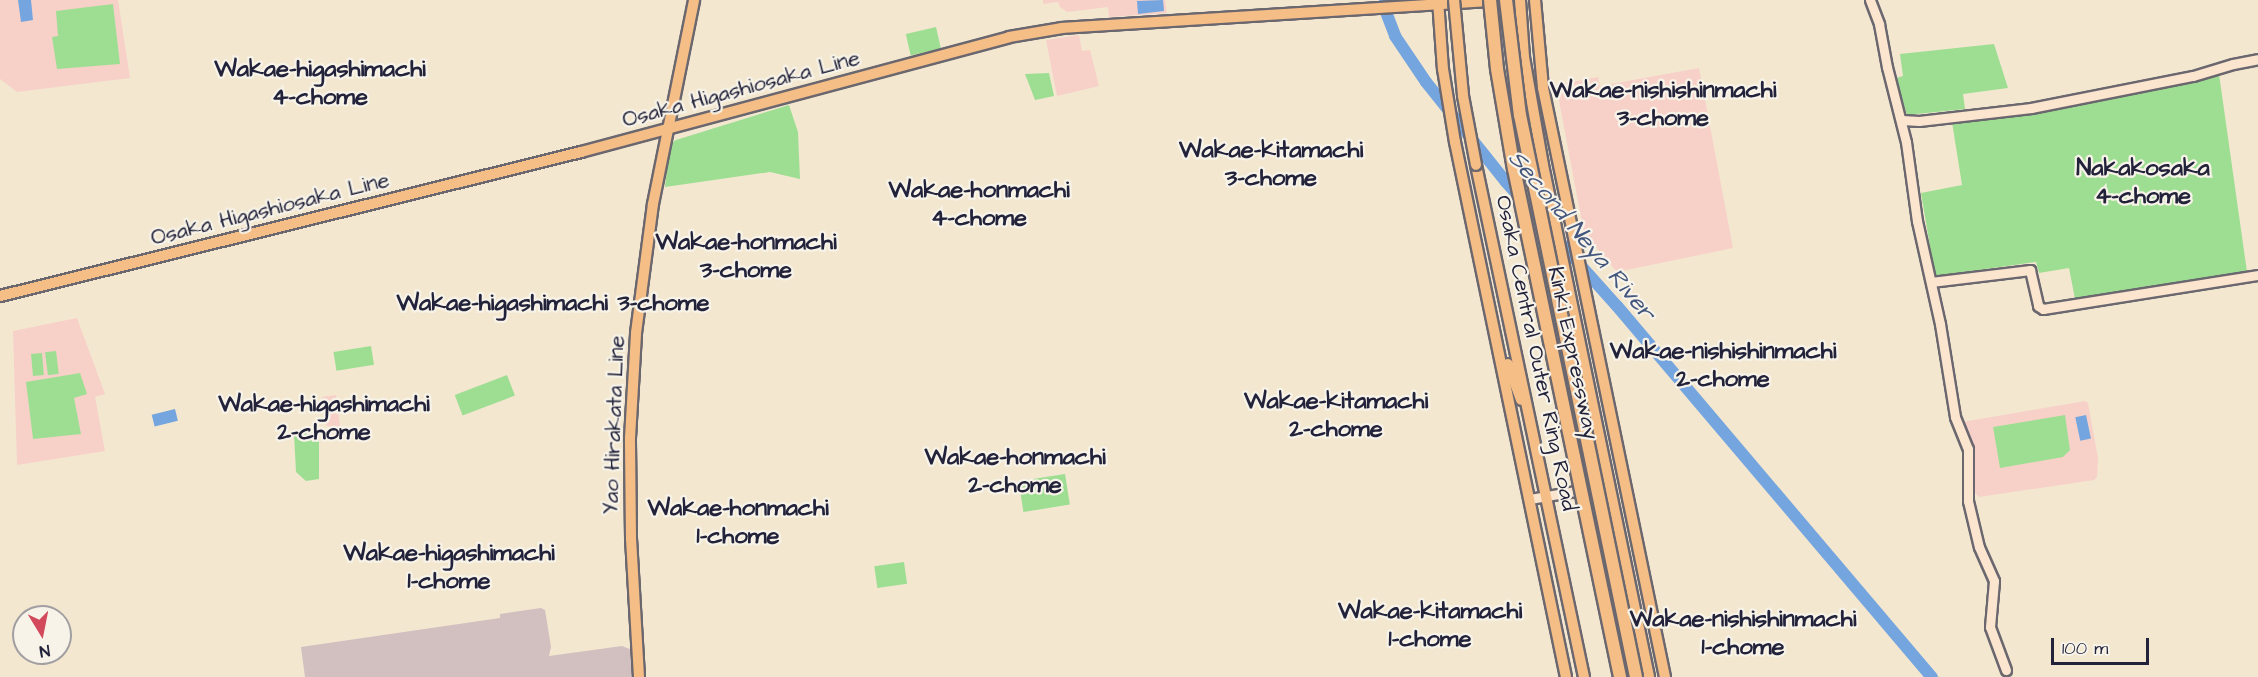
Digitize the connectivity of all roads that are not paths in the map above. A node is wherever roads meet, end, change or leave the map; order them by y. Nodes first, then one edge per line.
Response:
1 (694, 0) edge
2 (1454, 0) edge
3 (1490, 0) edge
4 (1505, 0) edge
5 (1520, 0) edge
6 (1535, 0) edge
7 (1870, 0) edge
8 (1438, 3) edge
9 (1374, 6) edge
10 (2258, 59) edge
11 (1902, 120) junction
12 (668, 129) junction
13 (2258, 275) edge
14 (1931, 282) junction
15 (0, 296) edge
16 (1489, 304) junction
17 (1531, 426) junction
18 (1609, 484) junction
19 (1546, 497) junction
20 (1530, 500) junction
21 (1634, 530) junction
22 (1570, 614) junction
23 (1642, 638) junction
24 (2006, 670) dead end
25 (639, 677) edge
26 (1566, 677) edge
27 (1577, 677) edge
28 (1584, 677) edge
29 (1620, 677) edge
30 (1636, 677) edge
31 (1649, 677) edge
32 (1665, 677) edge

1 - 12 main road, Yao Hirakata Line
2 - 17 main road, Osaka Central Outer Ring Road, bridge
3 - 29 highway, Kinki Expressway, bridge
4 - 8 main road, Osaka Higashiosaka Line
4 - 30 highway, Kinki Expressway, bridge
5 - 18 main road, Osaka Central Outer Ring Road
6 - 21 main road
7 - 11 street
8 - 9 main road, Osaka Higashiosaka Line
8 - 16 main road
9 - 12 main road, Osaka Higashiosaka Line
10 - 11 street
11 - 14 street
12 - 15 main road, Osaka Higashiosaka Line
12 - 25 main road, Yao Hirakata Line
13 - 14 street
14 - 24 street
16 - 17 main road
16 - 20 main road
17 - 19 main road, Osaka Central Outer Ring Road
18 - 19 street
18 - 23 main road, Osaka Central Outer Ring Road
19 - 20 street
19 - 22 main road, Osaka Central Outer Ring Road
20 - 26 main road
21 - 23 main road
21 - 32 main road
22 - 27 main road
22 - 28 main road, Osaka Central Outer Ring Road
23 - 31 main road, Osaka Central Outer Ring Road

